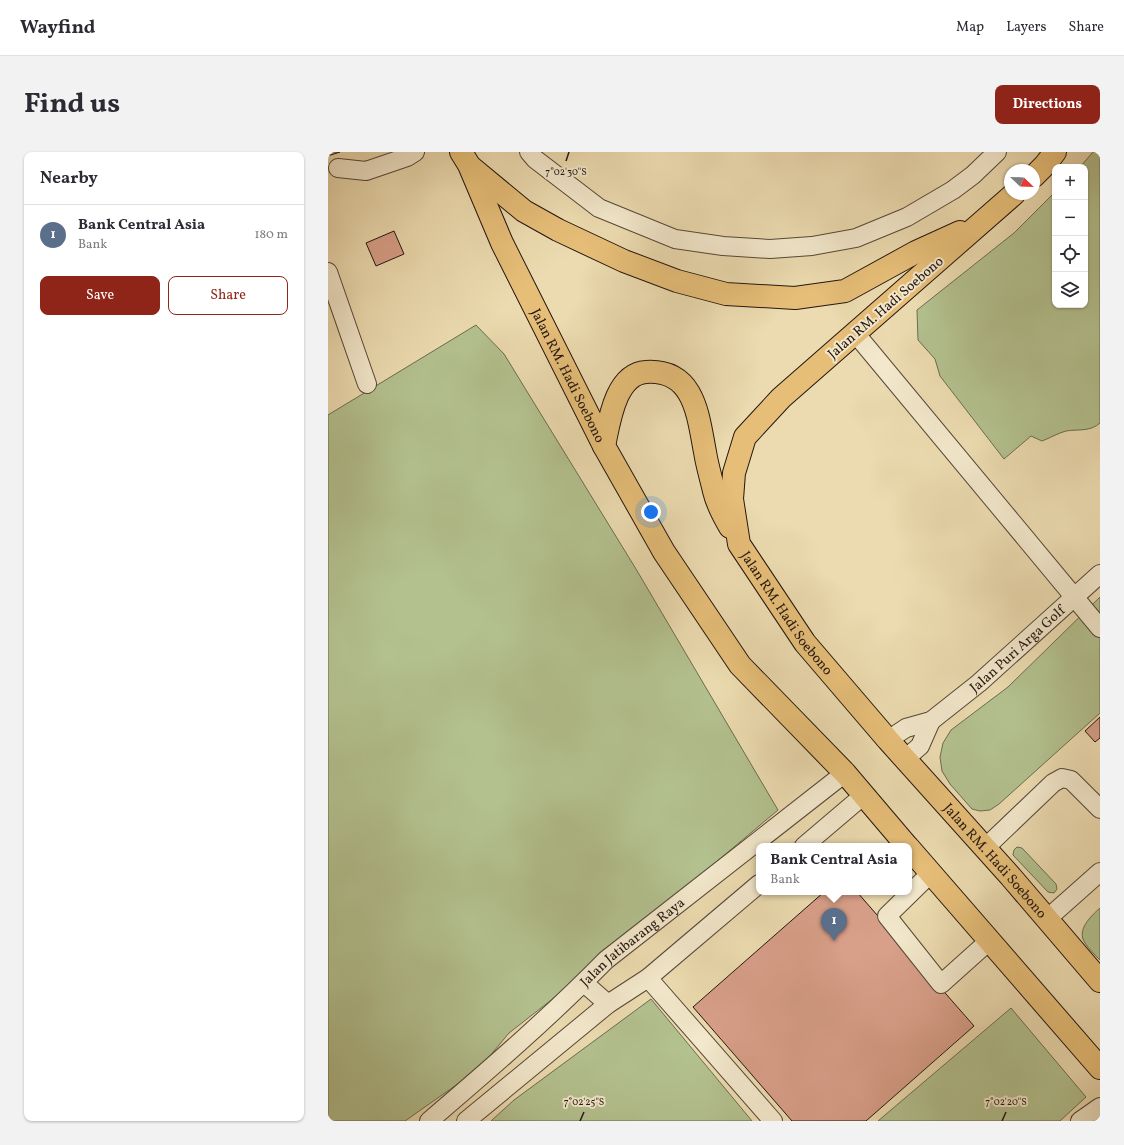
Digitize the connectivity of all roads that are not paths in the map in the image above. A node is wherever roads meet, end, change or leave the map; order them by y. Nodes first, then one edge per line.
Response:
1 (416, 152) edge
2 (529, 152) edge
3 (997, 152) edge
4 (1055, 152) edge
5 (465, 159) edge
6 (338, 168) dead end
7 (1040, 170) edge
8 (1007, 200) edge
9 (983, 222) junction
10 (328, 272) edge
11 (855, 333) junction
12 (367, 384) dead end
13 (604, 446) junction
14 (739, 544) junction
15 (1100, 574) edge
16 (1074, 597) junction
17 (1100, 628) edge
18 (931, 721) junction
19 (888, 740) junction
20 (905, 759) junction
21 (845, 773) junction
22 (864, 795) junction
23 (1100, 809) edge
24 (808, 843) edge
25 (905, 843) edge
26 (985, 848) junction
27 (912, 852) edge
28 (1100, 872) edge
29 (931, 873) junction
30 (756, 887) edge
31 (912, 892) edge
32 (908, 895) edge
33 (1047, 919) junction
34 (989, 941) junction
35 (648, 978) junction
36 (1100, 981) edge
37 (584, 983) junction
38 (608, 1004) junction
39 (1100, 1068) edge
40 (1100, 1107) edge
41 (429, 1121) edge
42 (466, 1121) edge
43 (773, 1121) edge
44 (1081, 1121) edge

1 - 6 street
2 - 3 street
4 - 7 main road
5 - 9 main road
5 - 13 main road, Jalan RM. Hadi Soebono
8 - 9 main road, Jalan RM. Hadi Soebono
9 - 11 main road, Jalan RM. Hadi Soebono
10 - 12 street
11 - 14 main road, Jalan RM. Hadi Soebono
11 - 16 street
13 - 14 main road
13 - 21 main road, Jalan RM. Hadi Soebono
14 - 19 main road, Jalan RM. Hadi Soebono
15 - 16 street, Jalan Puri Arga Golf
16 - 17 street
16 - 18 street, Jalan Puri Arga Golf
18 - 19 street, Jalan Puri Arga Golf
18 - 20 street, Jalan Puri Arga Golf
19 - 20 main road, Jalan RM. Hadi Soebono
20 - 26 main road, Jalan RM. Hadi Soebono
21 - 22 main road, Jalan RM. Hadi Soebono
21 - 37 street, Jalan Jatibarang Raya
22 - 24 street
22 - 25 main road, Jalan RM. Hadi Soebono
23 - 26 street
26 - 33 main road, Jalan RM. Hadi Soebono
27 - 29 main road, Jalan RM. Hadi Soebono
28 - 33 street
29 - 31 street
29 - 34 main road, Jalan RM. Hadi Soebono
30 - 35 street
32 - 34 street
33 - 36 main road, Jalan RM. Hadi Soebono
34 - 39 main road, Jalan RM. Hadi Soebono
35 - 38 street
35 - 43 street
37 - 38 street
37 - 41 street, Jalan Jatibarang Raya
38 - 42 street
40 - 44 street

